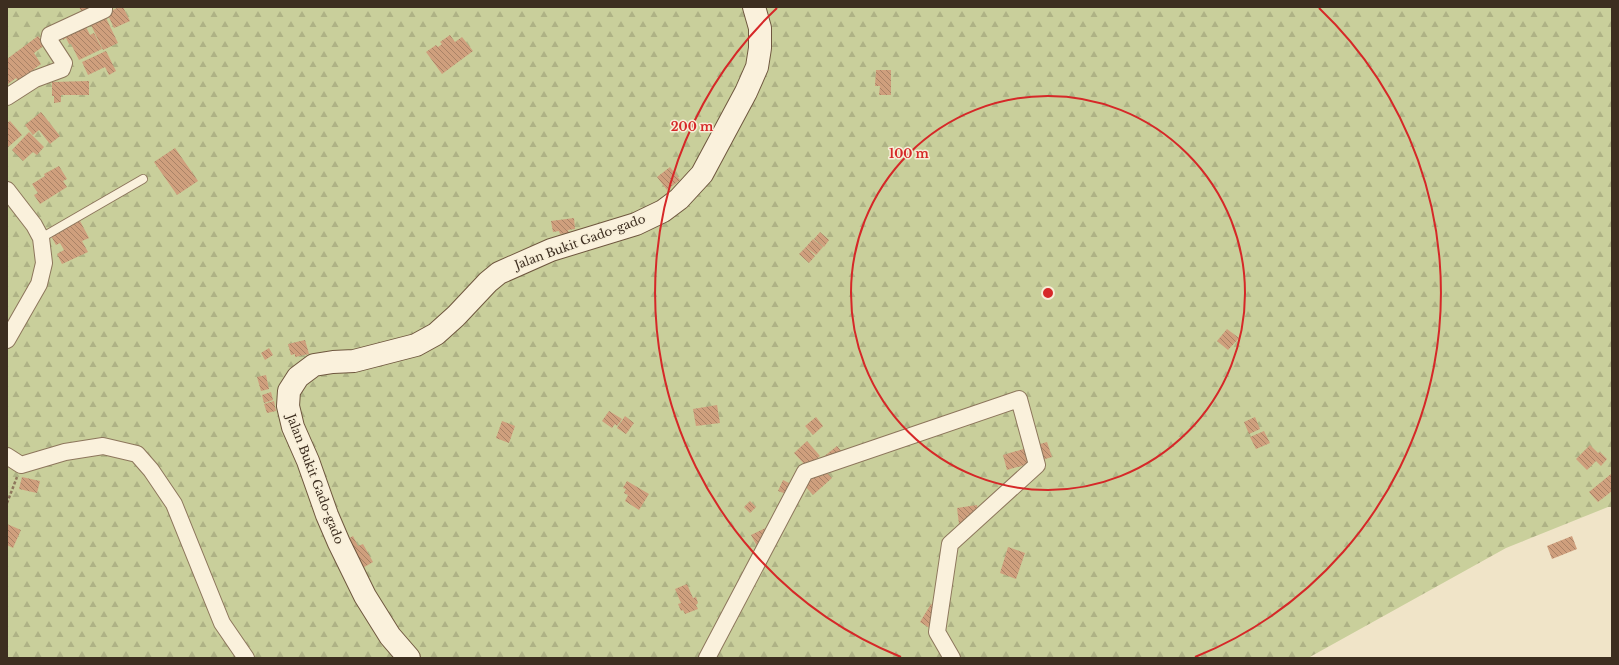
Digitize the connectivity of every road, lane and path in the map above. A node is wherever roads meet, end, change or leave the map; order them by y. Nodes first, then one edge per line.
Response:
1 (104, 7) edge
2 (754, 7) edge
3 (7, 97) edge
4 (144, 179) dead end
5 (7, 190) edge
6 (41, 238) junction
7 (7, 340) edge
8 (7, 456) edge
9 (21, 465) junction
10 (7, 503) edge
11 (246, 658) edge
12 (409, 658) edge
13 (706, 658) edge
14 (952, 658) edge

1 - 3 street
2 - 12 street, Jalan Bukit Gado-gado
4 - 6 lane
5 - 6 street
6 - 7 street
8 - 9 street
9 - 10 path
9 - 11 street
13 - 14 street

